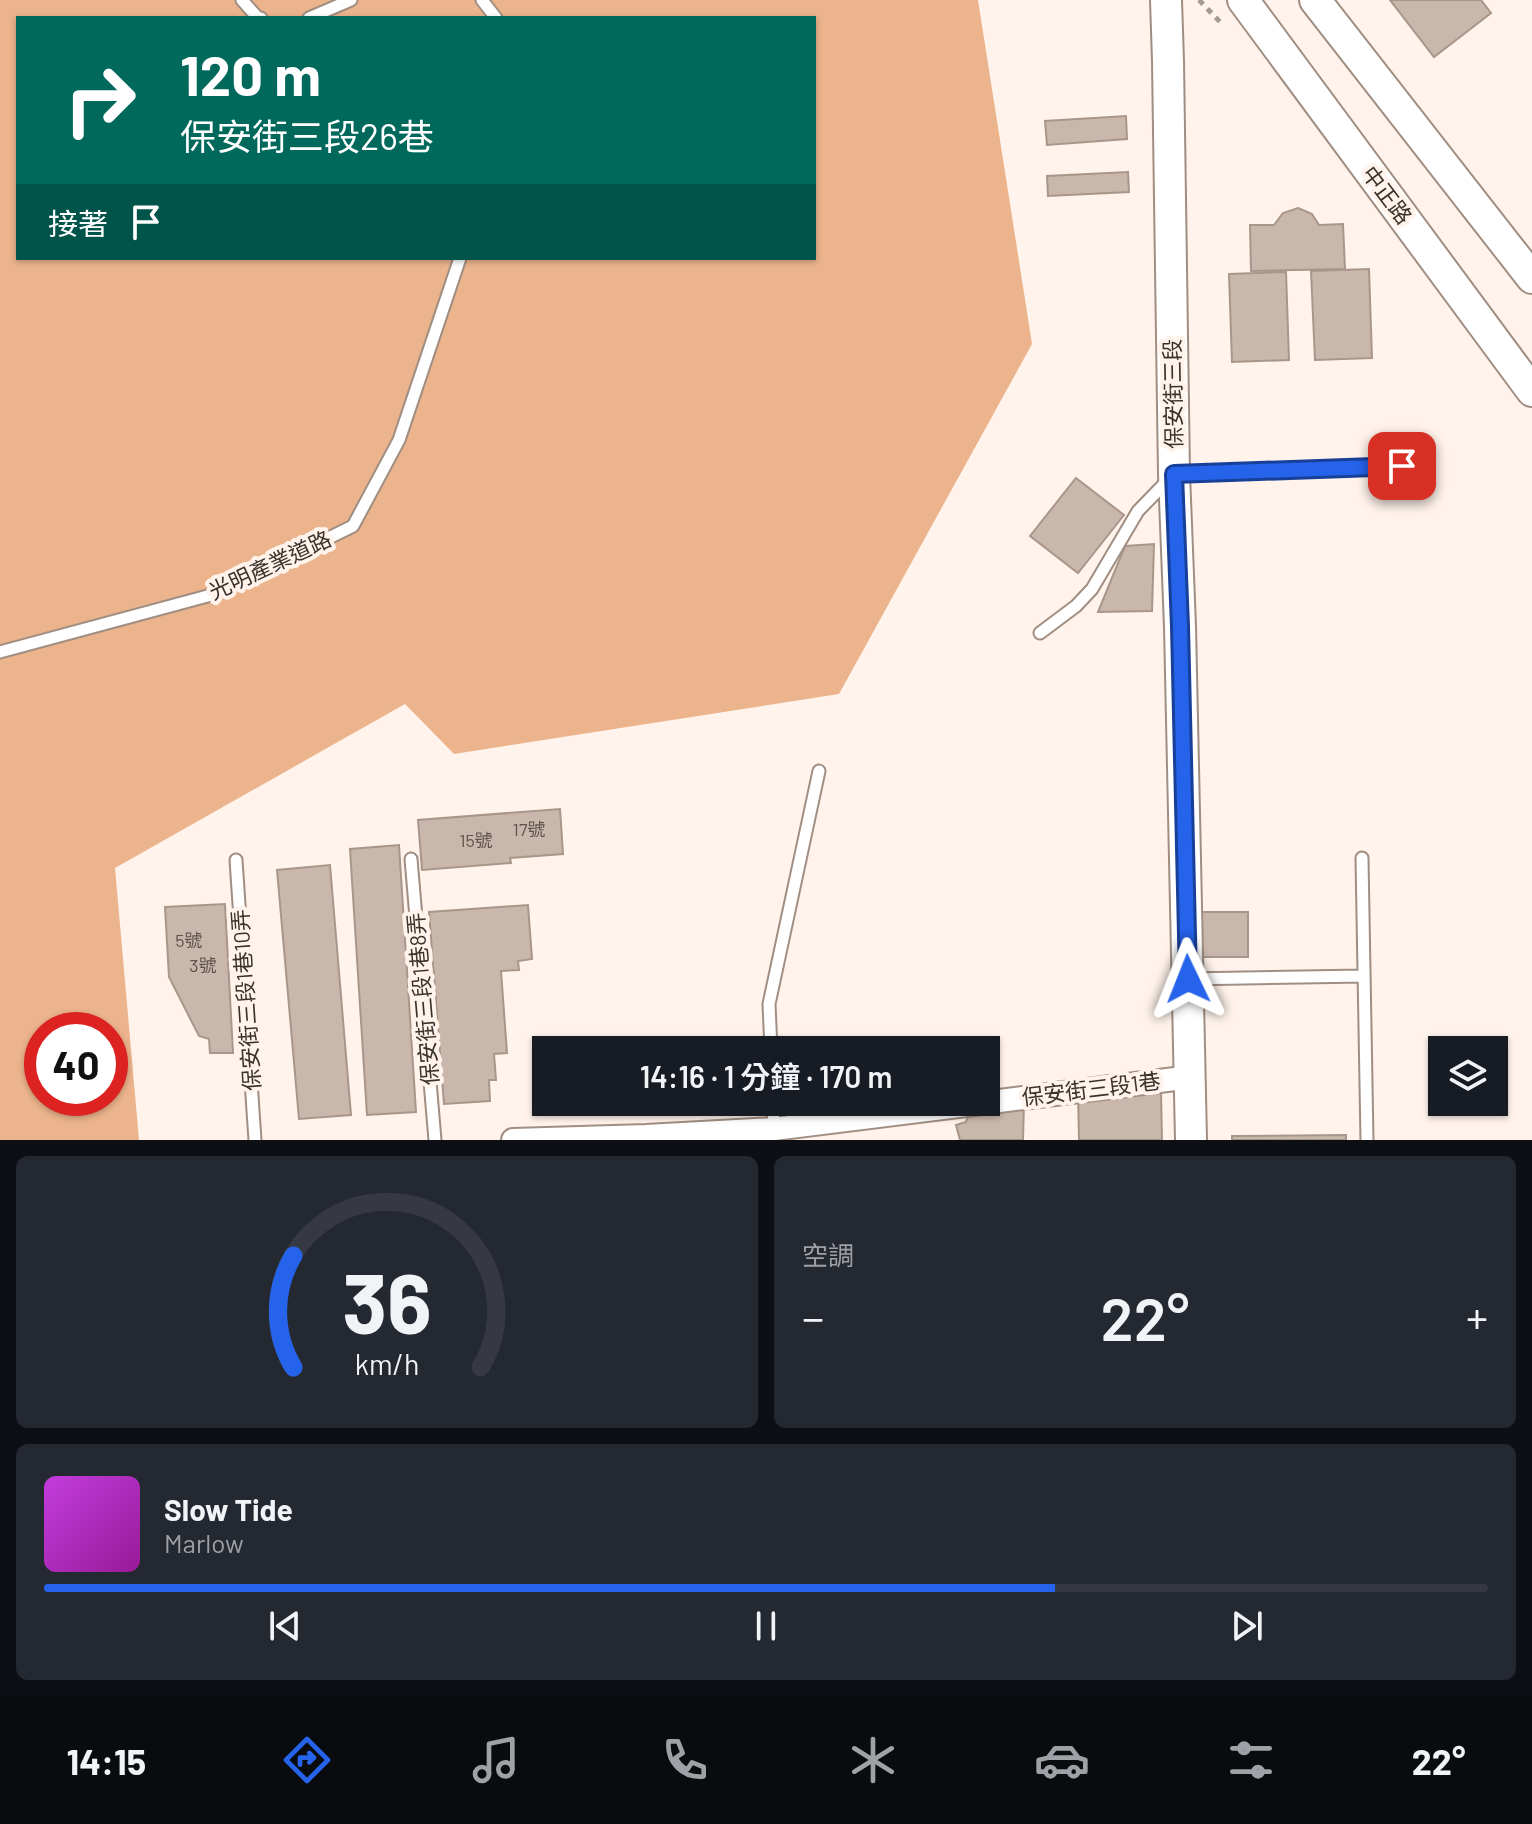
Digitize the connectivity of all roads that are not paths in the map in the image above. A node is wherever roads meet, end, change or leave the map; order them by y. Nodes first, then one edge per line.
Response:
1 (242, 0) edge
2 (351, 0) edge
3 (482, 0) edge
4 (1166, 0) edge
5 (1243, 0) edge
6 (1315, 0) edge
7 (256, 16) edge
8 (314, 16) edge
9 (494, 16) edge
10 (459, 260) edge
11 (1532, 278) edge
12 (1532, 391) edge
13 (1402, 466) dead end
14 (1174, 474) junction
15 (1040, 633) dead end
16 (0, 652) edge
17 (819, 771) dead end
18 (1362, 858) dead end
19 (411, 859) dead end
20 (236, 860) dead end
21 (1364, 976) junction
22 (1188, 979) junction
23 (770, 1036) edge
24 (1191, 1077) junction
25 (774, 1116) edge
26 (774, 1129) junction
27 (255, 1140) edge
28 (435, 1140) edge
29 (513, 1140) edge
30 (1191, 1140) edge
31 (1367, 1140) edge

1 - 7 lane
2 - 8 lane
3 - 9 lane
4 - 14 street, 保安街三段
5 - 12 street, 中正路
6 - 11 street
10 - 16 lane, 光明產業道路
13 - 14 lane
14 - 15 lane
14 - 22 street, 保安街三段
17 - 23 lane
18 - 21 lane
19 - 28 lane, 保安街三段1巷8弄
20 - 27 lane, 保安街三段1巷10弄
21 - 22 lane
21 - 31 lane
22 - 24 street, 保安街三段
24 - 26 street, 保安街三段1巷
24 - 30 street, 保安街三段
25 - 26 lane
26 - 29 street, 保安街三段1巷

